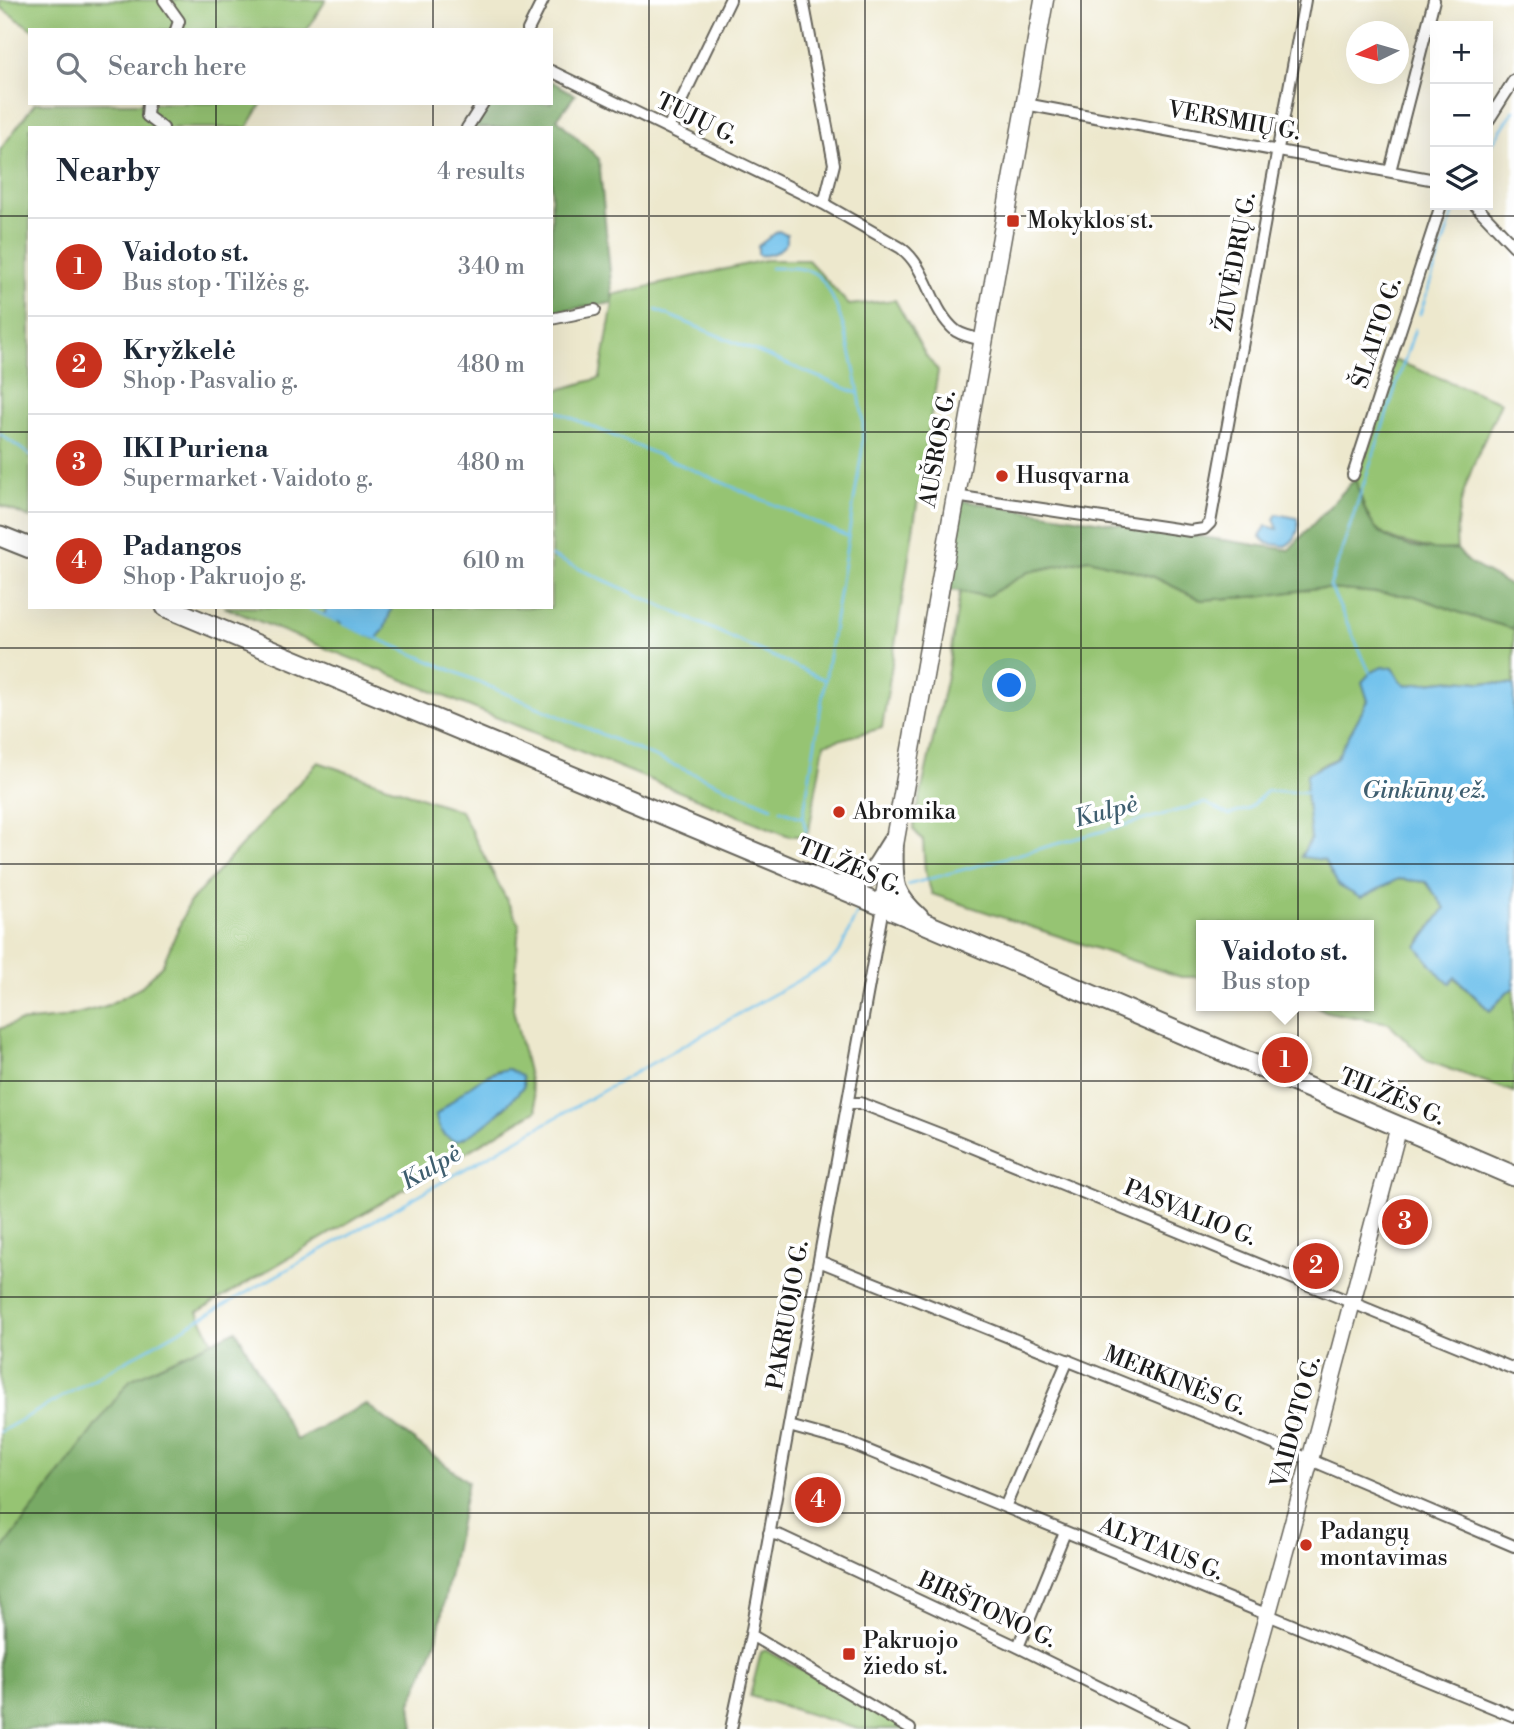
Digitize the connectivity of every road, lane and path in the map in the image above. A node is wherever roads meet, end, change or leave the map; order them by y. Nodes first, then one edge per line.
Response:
1 (164, 0) edge
2 (542, 0) edge
3 (730, 0) edge
4 (803, 0) edge
5 (1044, 0) edge
6 (1305, 0) edge
7 (1434, 0) edge
8 (177, 28) edge
9 (529, 28) edge
10 (553, 72) edge
11 (1514, 80) edge
12 (1025, 104) junction
13 (148, 105) edge
14 (482, 105) edge
15 (1493, 113) edge
16 (160, 126) edge
17 (468, 126) edge
18 (668, 128) junction
19 (1278, 150) junction
20 (1390, 171) junction
21 (1430, 179) edge
22 (824, 204) junction
23 (1439, 210) edge
24 (1480, 210) edge
25 (1514, 245) edge
26 (595, 310) dead end
27 (553, 319) edge
28 (983, 340) junction
29 (1353, 475) dead end
30 (955, 496) junction
31 (0, 536) edge
32 (28, 547) edge
33 (172, 609) edge
34 (893, 841) junction
35 (832, 886) junction
36 (883, 907) junction
37 (926, 924) junction
38 (848, 1103) junction
39 (1399, 1126) junction
40 (1514, 1176) edge
41 (819, 1261) junction
42 (1351, 1303) junction
43 (1068, 1360) junction
44 (1514, 1368) edge
45 (789, 1426) junction
46 (1311, 1460) junction
47 (1005, 1507) junction
48 (1065, 1532) junction
49 (769, 1533) junction
50 (1514, 1546) edge
51 (1268, 1615) junction
52 (751, 1635) junction
53 (1018, 1647) junction
54 (1514, 1716) edge
55 (731, 1729) edge
56 (910, 1729) edge
57 (1184, 1729) edge
58 (1236, 1729) edge

1 - 8 street
2 - 9 street
3 - 18 street
4 - 22 street
5 - 12 main road, AUŠROS G.
6 - 19 street, ŽUVĖDRŲ G.
7 - 20 street
10 - 18 street, TUJŲ G.
11 - 15 street
12 - 19 street, VERSMIŲ G.
12 - 28 main road, AUŠROS G.
13 - 16 street
14 - 17 street
18 - 22 street, TUJŲ G.
19 - 20 street, VERSMIŲ G.
19 - 30 street, ŽUVĖDRŲ G.
20 - 21 street, VERSMIŲ G.
22 - 28 street, TUJŲ G.
23 - 29 street, ŠLAITO G.
24 - 25 street
26 - 27 street
28 - 30 main road, AUŠROS G.
30 - 34 main road, AUŠROS G.
31 - 32 highway
33 - 35 highway, TILŽĖS G.
34 - 35 highway
34 - 36 main road, AUŠROS G.
34 - 37 highway
35 - 36 highway, TILŽĖS G.
36 - 37 highway, TILŽĖS G.
36 - 38 street, PAKRUOJO G.
37 - 39 highway, TILŽĖS G.
38 - 41 street, PAKRUOJO G.
38 - 42 street, PASVALIO G.
39 - 40 highway, TILŽĖS G.
39 - 42 main road, VAIDOTO G.
41 - 43 street, MERKINĖS G.
41 - 45 street, PAKRUOJO G.
42 - 44 street, PASVALIO G.
42 - 46 main road, VAIDOTO G.
43 - 46 street, MERKINĖS G.
43 - 47 street
45 - 47 street, ALYTAUS G.
45 - 49 street, PAKRUOJO G.
46 - 50 street, MERKINĖS G.
46 - 51 main road, VAIDOTO G.
47 - 48 street, ALYTAUS G.
48 - 51 street, ALYTAUS G.
48 - 53 street
49 - 52 street, PAKRUOJO G.
49 - 53 street, BIRŠTONO G.
51 - 54 street, ALYTAUS G.
51 - 58 main road, VAIDOTO G.
52 - 55 street, PAKRUOJO G.
52 - 56 street
53 - 57 street, BIRŠTONO G.

